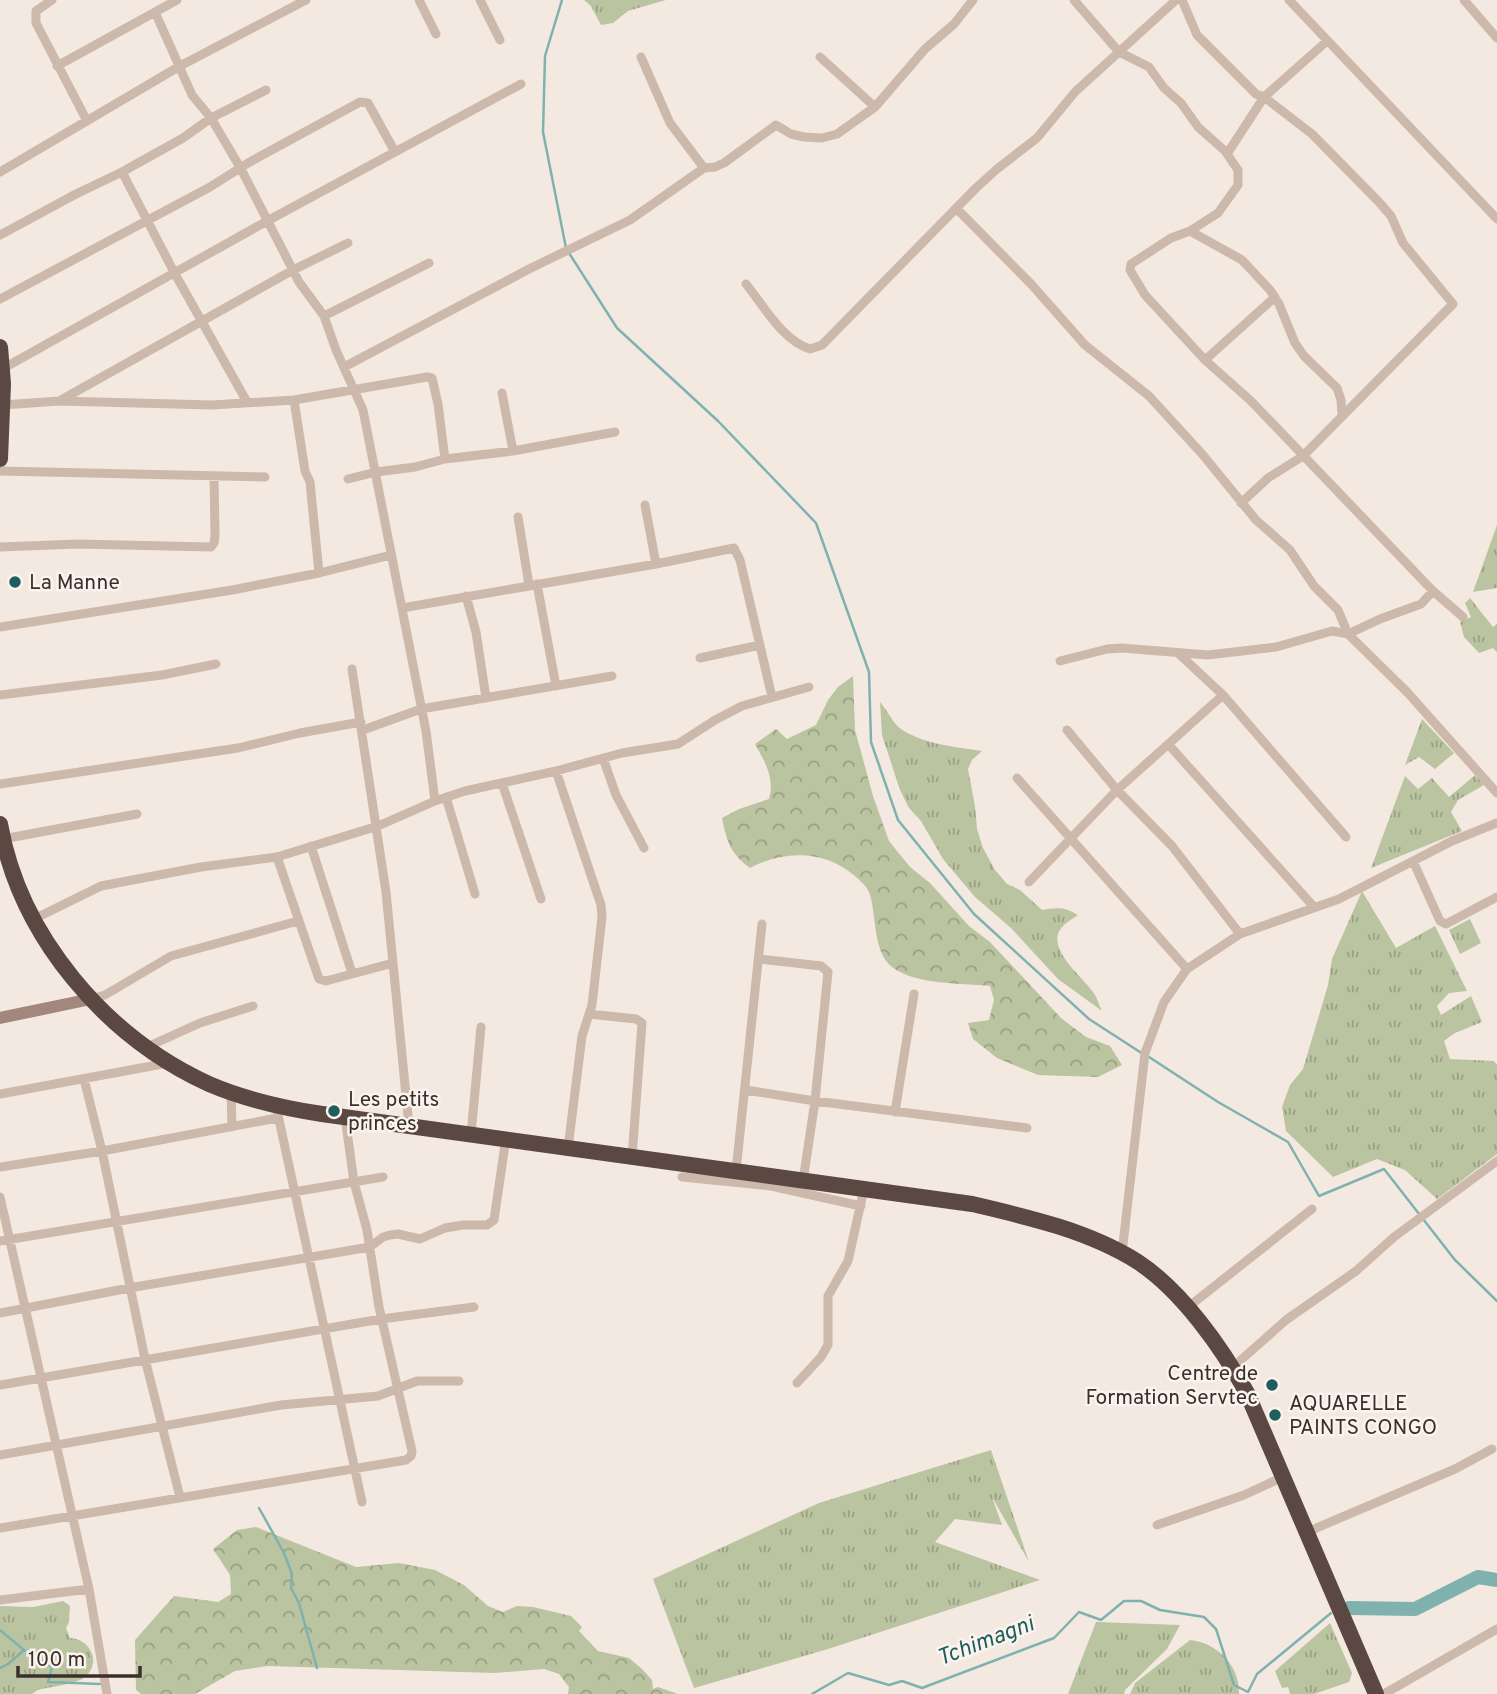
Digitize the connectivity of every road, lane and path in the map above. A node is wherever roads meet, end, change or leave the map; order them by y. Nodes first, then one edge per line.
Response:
1 (52, 0) edge
2 (177, 0) edge
3 (306, 0) edge
4 (419, 0) edge
5 (480, 0) edge
6 (973, 0) edge
7 (1074, 0) edge
8 (1176, 0) edge
9 (1182, 0) edge
10 (1289, 0) edge
11 (1464, 0) edge
12 (155, 12) junction
13 (436, 34) dead end
14 (1497, 38) edge
15 (500, 40) dead end
16 (1328, 41) junction
17 (1119, 52) junction
18 (640, 57) dead end
19 (820, 57) dead end
20 (57, 66) junction
21 (180, 66) junction
22 (521, 84) dead end
23 (266, 90) dead end
24 (1264, 97) junction
25 (875, 107) junction
26 (211, 118) junction
27 (88, 121) junction
28 (395, 152) junction
29 (1227, 154) junction
30 (704, 168) junction
31 (241, 169) junction
32 (0, 172) edge
33 (122, 172) junction
34 (957, 209) junction
35 (1497, 219) edge
36 (147, 220) junction
37 (269, 220) junction
38 (1190, 231) junction
39 (0, 235) edge
40 (348, 243) dead end
41 (429, 263) dead end
42 (293, 270) junction
43 (174, 272) junction
44 (746, 284) dead end
45 (1275, 297) junction
46 (0, 299) edge
47 (324, 316) junction
48 (204, 321) junction
49 (0, 346) edge
50 (1205, 360) junction
51 (344, 367) junction
52 (2, 369) junction
53 (352, 388) junction
54 (502, 393) dead end
55 (294, 400) junction
56 (60, 401) junction
57 (247, 402) junction
58 (3, 405) junction
59 (1342, 415) junction
60 (615, 432) dead end
61 (1, 436) edge
62 (513, 451) junction
63 (1303, 456) junction
64 (0, 459) edge
65 (445, 459) junction
66 (0, 471) edge
67 (376, 472) junction
68 (214, 476) junction
69 (265, 477) dead end
70 (348, 479) dead end
71 (1241, 503) junction
72 (645, 505) dead end
73 (518, 517) dead end
74 (0, 547) edge
75 (391, 555) junction
76 (656, 564) junction
77 (319, 573) junction
78 (533, 584) junction
79 (1433, 591) junction
80 (466, 596) junction
81 (402, 608) junction
82 (1463, 617) dead end
83 (0, 627) edge
84 (1348, 634) junction
85 (760, 645) junction
86 (1178, 653) junction
87 (700, 658) dead end
88 (1060, 661) dead end
89 (216, 664) dead end
90 (352, 669) dead end
91 (612, 676) dead end
92 (556, 686) junction
93 (809, 687) dead end
94 (0, 695) edge
95 (1223, 695) junction
96 (772, 696) junction
97 (486, 698) junction
98 (421, 709) junction
99 (362, 726) junction
100 (1067, 730) dead end
101 (1168, 744) junction
102 (603, 758) junction
103 (556, 771) junction
104 (1017, 778) dead end
105 (502, 783) junction
106 (0, 784) edge
107 (1117, 790) junction
108 (1497, 793) edge
109 (446, 797) junction
110 (435, 801) junction
111 (137, 814) dead end
112 (1497, 823) edge
113 (377, 825) junction
114 (1, 832) edge
115 (1346, 837) dead end
116 (1071, 838) junction
117 (311, 846) junction
118 (644, 848) dead end
119 (276, 857) junction
120 (1413, 861) junction
121 (6, 875) edge
122 (1029, 882) dead end
123 (475, 894) dead end
124 (1497, 897) edge
125 (541, 899) dead end
126 (1314, 907) junction
127 (34, 919) junction
128 (298, 921) junction
129 (762, 924) dead end
130 (1240, 934) junction
131 (758, 959) junction
132 (393, 963) junction
133 (1187, 969) junction
134 (352, 973) junction
135 (914, 995) dead end
136 (91, 999) junction
137 (253, 1006) dead end
138 (589, 1014) junction
139 (0, 1018) edge
140 (481, 1027) dead end
141 (147, 1047) junction
142 (169, 1062) junction
143 (84, 1079) junction
144 (746, 1090) junction
145 (231, 1093) junction
146 (0, 1094) edge
147 (815, 1101) junction
148 (277, 1112) junction
149 (895, 1112) junction
150 (345, 1117) junction
151 (409, 1126) junction
152 (232, 1127) junction
153 (1027, 1128) dead end
154 (471, 1134) junction
155 (506, 1138) junction
156 (568, 1148) junction
157 (102, 1151) junction
158 (632, 1157) junction
159 (1497, 1161) edge
160 (0, 1167) edge
161 (736, 1171) junction
162 (383, 1177) dead end
163 (682, 1177) dead end
164 (803, 1181) junction
165 (354, 1182) junction
166 (864, 1189) junction
167 (294, 1192) junction
168 (0, 1197) edge
169 (861, 1206) junction
170 (1312, 1209) dead end
171 (116, 1222) junction
172 (5, 1240) edge
173 (370, 1247) junction
174 (1122, 1253) junction
175 (311, 1258) junction
176 (129, 1288) junction
177 (474, 1307) dead end
178 (26, 1308) junction
179 (1187, 1308) junction
180 (0, 1313) edge
181 (381, 1319) junction
182 (326, 1329) junction
183 (145, 1359) junction
184 (1233, 1367) junction
185 (41, 1377) junction
186 (459, 1381) dead end
187 (797, 1383) dead end
188 (0, 1385) edge
189 (397, 1390) junction
190 (341, 1399) junction
191 (163, 1426) junction
192 (57, 1445) junction
193 (1492, 1449) dead end
194 (0, 1455) edge
195 (355, 1468) junction
196 (1283, 1477) junction
197 (180, 1497) junction
198 (362, 1502) dead end
199 (73, 1516) junction
200 (1157, 1525) dead end
201 (0, 1528) edge
202 (1307, 1532) junction
203 (89, 1589) junction
204 (0, 1600) edge
205 (1497, 1629) edge
206 (107, 1694) edge
207 (1376, 1694) edge
208 (1384, 1694) edge

1 - 20 street
2 - 12 street
3 - 21 street
4 - 13 street
5 - 15 street
6 - 25 street
7 - 17 street
8 - 17 street
9 - 24 street
10 - 16 street
11 - 14 street
12 - 20 street
12 - 21 street
16 - 24 street
16 - 35 street
17 - 29 street
17 - 34 street
18 - 30 street
19 - 25 street
20 - 27 street
21 - 26 street
21 - 27 street
22 - 28 street
23 - 26 street
24 - 29 street
24 - 59 street
25 - 30 street
26 - 31 street
26 - 33 street
27 - 32 street
28 - 31 street
28 - 37 street
29 - 38 street
30 - 51 street
31 - 36 street
31 - 37 street
33 - 36 street
33 - 39 street
34 - 44 street
34 - 71 street
36 - 43 street
36 - 46 street
37 - 42 street
37 - 43 street
38 - 45 street
38 - 50 street
40 - 42 street
41 - 47 street
42 - 47 street
42 - 48 street
43 - 48 street
43 - 52 street
45 - 50 street
45 - 59 street
47 - 51 street
48 - 56 street
48 - 57 street
49 - 52 highway
50 - 63 street
51 - 53 street
52 - 58 highway
53 - 55 street
53 - 65 street
53 - 67 street
54 - 62 street
55 - 57 street
55 - 77 street
56 - 57 street
56 - 58 street
58 - 61 highway
59 - 63 street
60 - 62 street
61 - 64 highway
62 - 65 street
63 - 71 street
63 - 79 street
65 - 67 street
66 - 68 street
67 - 70 street
67 - 75 street
68 - 69 street
68 - 74 street
71 - 84 street
72 - 76 street
73 - 78 street
75 - 77 street
75 - 81 street
76 - 78 street
76 - 85 street
77 - 83 street
78 - 80 street
78 - 92 street
79 - 82 street
79 - 84 street
80 - 81 street
80 - 97 street
81 - 98 street
84 - 86 street
84 - 108 street
85 - 87 street
85 - 96 street
86 - 88 street
86 - 95 street
89 - 94 street
90 - 99 street
91 - 92 street
92 - 97 street
93 - 96 street
95 - 101 street
95 - 115 street
96 - 102 street
97 - 98 street
98 - 99 street
98 - 110 street
99 - 106 street
99 - 113 street
100 - 107 street
101 - 107 street
101 - 126 street
102 - 103 street
102 - 118 street
103 - 105 street
103 - 138 street
104 - 116 street
105 - 109 street
105 - 125 street
107 - 116 street
107 - 130 street
109 - 110 street
109 - 123 street
110 - 113 street
111 - 114 street
112 - 120 street
113 - 117 street
113 - 132 street
114 - 121 highway
116 - 122 street
116 - 133 street
117 - 119 street
117 - 134 street
119 - 127 street
119 - 128 street
120 - 124 street
120 - 126 street
121 - 127 highway
126 - 130 street
127 - 136 highway
128 - 134 street
128 - 136 street
129 - 131 street
130 - 133 street
131 - 144 street
131 - 147 street
132 - 134 street
132 - 151 street
133 - 174 street
135 - 149 street
136 - 139 street
136 - 141 highway
137 - 141 street
138 - 156 street
138 - 158 street
140 - 154 street
141 - 142 highway
142 - 143 street
142 - 145 highway
143 - 146 street
143 - 157 street
144 - 147 street
144 - 161 street
145 - 148 highway
145 - 152 street
147 - 149 street
147 - 164 street
148 - 150 highway
148 - 152 street
148 - 167 street
149 - 153 street
150 - 151 highway
150 - 165 street
151 - 154 highway
152 - 157 street
154 - 155 highway
155 - 156 highway
155 - 173 street
156 - 158 highway
157 - 160 street
157 - 171 street
158 - 161 highway
159 - 184 street
161 - 164 highway
162 - 165 street
163 - 169 street
164 - 166 highway
165 - 167 street
165 - 173 street
166 - 169 street
166 - 174 highway
167 - 171 street
167 - 175 street
168 - 172 street
169 - 187 street
170 - 179 street
171 - 172 street
171 - 176 street
172 - 178 street
173 - 175 street
173 - 181 street
174 - 179 highway
175 - 176 street
175 - 182 street
176 - 178 street
176 - 183 street
177 - 181 street
178 - 180 street
178 - 185 street
179 - 184 highway
181 - 182 street
181 - 189 street
182 - 183 street
182 - 190 street
183 - 185 street
183 - 191 street
184 - 196 highway
185 - 188 street
185 - 192 street
186 - 189 street
189 - 190 street
189 - 195 street
190 - 191 street
190 - 195 street
191 - 192 street
191 - 197 street
192 - 194 street
192 - 199 street
193 - 202 street
195 - 197 street
195 - 198 street
196 - 200 street
196 - 202 highway
197 - 199 street
199 - 201 street
199 - 203 street
202 - 207 highway
203 - 204 street
203 - 206 street
205 - 208 street

